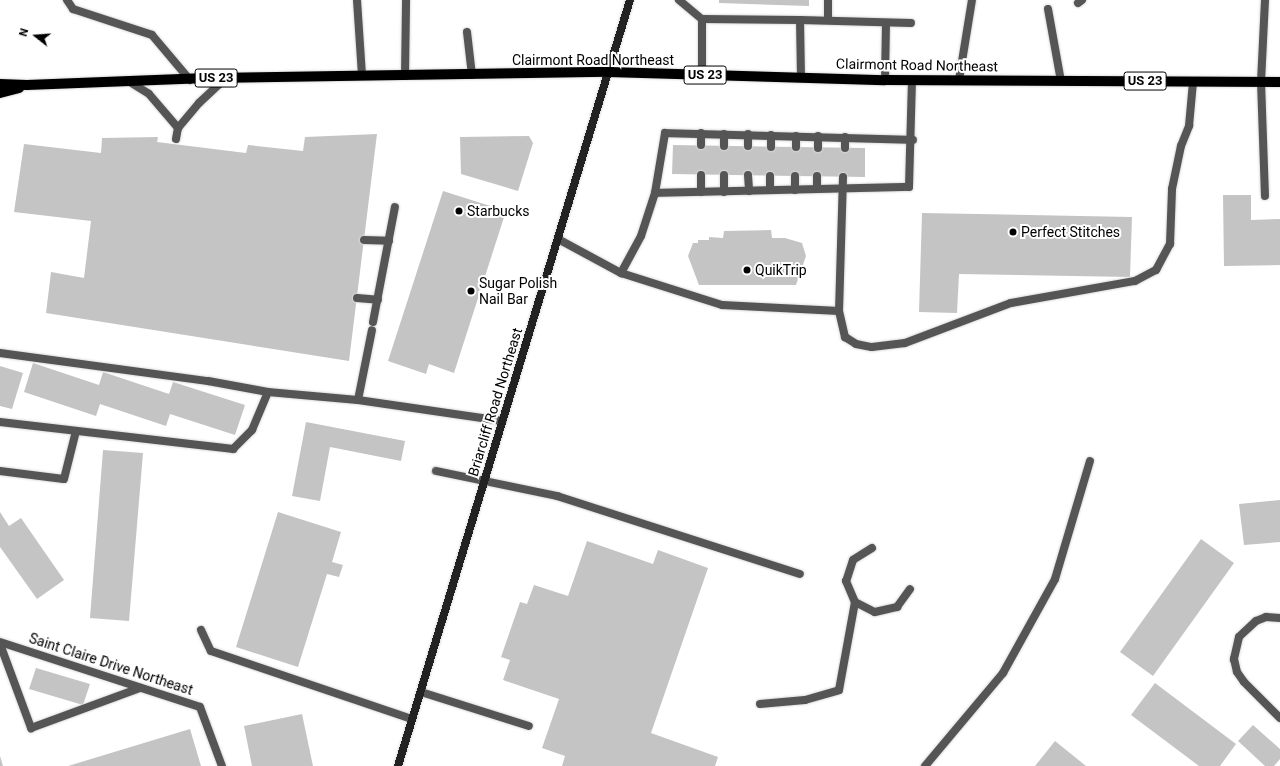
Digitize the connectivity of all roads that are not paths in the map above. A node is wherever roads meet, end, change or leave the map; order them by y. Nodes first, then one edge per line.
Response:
1 (67, 0) edge
2 (357, 0) edge
3 (406, 0) edge
4 (630, 0) edge
5 (679, 0) edge
6 (828, 0) edge
7 (972, 0) edge
8 (1265, 0) edge
9 (1048, 9) dead end
10 (702, 19) junction
11 (800, 20) junction
12 (828, 20) junction
13 (886, 23) junction
14 (911, 23) dead end
15 (467, 32) dead end
16 (608, 72) junction
17 (472, 75) junction
18 (702, 75) junction
19 (362, 76) junction
20 (405, 76) junction
21 (801, 77) junction
22 (226, 78) junction
23 (190, 80) junction
24 (885, 80) junction
25 (912, 80) junction
26 (959, 80) junction
27 (1061, 81) junction
28 (130, 82) junction
29 (1193, 82) junction
30 (1261, 82) junction
31 (1280, 82) edge
32 (0, 84) edge
33 (27, 85) junction
34 (0, 93) edge
35 (178, 128) junction
36 (701, 133) junction
37 (724, 134) junction
38 (748, 134) junction
39 (771, 135) junction
40 (796, 136) junction
41 (818, 136) junction
42 (845, 137) junction
43 (176, 138) dead end
44 (913, 140) junction
45 (701, 145) dead end
46 (724, 146) dead end
47 (748, 146) dead end
48 (771, 147) dead end
49 (796, 147) dead end
50 (818, 148) dead end
51 (845, 148) dead end
52 (701, 174) dead end
53 (724, 175) dead end
54 (748, 175) dead end
55 (770, 176) dead end
56 (795, 176) dead end
57 (817, 176) dead end
58 (843, 177) dead end
59 (817, 189) junction
60 (843, 189) junction
61 (770, 190) junction
62 (795, 190) junction
63 (749, 191) junction
64 (701, 192) junction
65 (724, 192) junction
66 (655, 193) junction
67 (1264, 196) dead end
68 (395, 207) dead end
69 (558, 239) junction
70 (364, 240) dead end
71 (389, 241) junction
72 (621, 273) junction
73 (357, 298) dead end
74 (378, 300) junction
75 (839, 311) junction
76 (0, 353) edge
77 (268, 392) junction
78 (358, 400) junction
79 (502, 421) junction
80 (0, 422) edge
81 (76, 430) junction
82 (1090, 461) dead end
83 (0, 471) edge
84 (436, 471) dead end
85 (485, 479) junction
86 (872, 548) dead end
87 (800, 574) dead end
88 (910, 589) dead end
89 (855, 602) junction
90 (1280, 618) edge
91 (201, 630) dead end
92 (0, 643) edge
93 (140, 688) junction
94 (420, 692) junction
95 (760, 704) dead end
96 (1280, 718) edge
97 (412, 719) junction
98 (529, 726) dead end
99 (222, 766) edge
100 (398, 766) edge
101 (925, 766) edge

1 - 23 street
2 - 19 street
3 - 20 street
4 - 16 main road, Briarcliff Road Northeast
5 - 10 street
6 - 12 street
7 - 26 street
8 - 30 street
9 - 27 street
10 - 11 street
10 - 18 street
11 - 12 street
11 - 21 street
12 - 13 street
13 - 14 street
13 - 24 street
15 - 17 street
16 - 17 main road, Clairmont Road Northeast / US 23
16 - 18 main road, Clairmont Road Northeast / US 23
16 - 69 main road, Briarcliff Road Northeast
17 - 20 main road, Clairmont Road Northeast / US 23
18 - 21 main road, Clairmont Road Northeast / US 23
19 - 20 main road, Clairmont Road Northeast / US 23
19 - 22 main road, Clairmont Road Northeast / US 23
21 - 24 main road, Clairmont Road Northeast / US 23
22 - 23 main road, Clairmont Road Northeast / US 23
22 - 35 street
23 - 28 main road, Clairmont Road Northeast / US 23
24 - 25 main road, Clairmont Road Northeast / US 23
25 - 26 main road, Clairmont Road Northeast / US 23
25 - 44 street
26 - 27 main road, Clairmont Road Northeast / US 23
27 - 29 main road, Clairmont Road Northeast / US 23
28 - 33 main road, Clairmont Road Northeast / US 23
28 - 35 street
29 - 30 main road, Clairmont Road Northeast / US 23
29 - 75 street
30 - 31 main road, Clairmont Road Northeast / US 23
30 - 67 street
32 - 33 main road, Clairmont Road Northeast / US 23
33 - 34 main road, Clairmont Road Northeast / US 23
35 - 43 street
36 - 37 street
36 - 45 street
36 - 66 street
37 - 38 street
37 - 46 street
38 - 39 street
38 - 47 street
39 - 40 street
39 - 48 street
40 - 41 street
40 - 49 street
41 - 42 street
41 - 50 street
42 - 44 street
42 - 51 street
44 - 60 street
52 - 64 street
53 - 65 street
54 - 63 street
55 - 61 street
56 - 62 street
57 - 59 street
58 - 60 street
59 - 60 street
59 - 62 street
60 - 75 street
61 - 62 street
61 - 63 street
63 - 65 street
64 - 65 street
64 - 66 street
66 - 72 street
68 - 71 street
69 - 72 street
69 - 79 main road, Briarcliff Road Northeast
70 - 71 street
71 - 74 street
72 - 75 street
73 - 74 street
74 - 78 street
76 - 77 street
77 - 78 street
77 - 81 street
78 - 79 street
79 - 85 main road, Briarcliff Road Northeast
80 - 81 street
81 - 83 street
82 - 101 street
84 - 85 street
85 - 87 street
85 - 94 main road, Briarcliff Road Northeast
86 - 89 street
88 - 89 street
89 - 95 street
90 - 96 street
91 - 97 street
92 - 93 street, Saint Claire Drive Northeast
92 - 93 street
93 - 99 street, Saint Claire Drive Northeast
94 - 97 main road, Briarcliff Road Northeast
94 - 98 street
97 - 100 main road, Briarcliff Road Northeast

